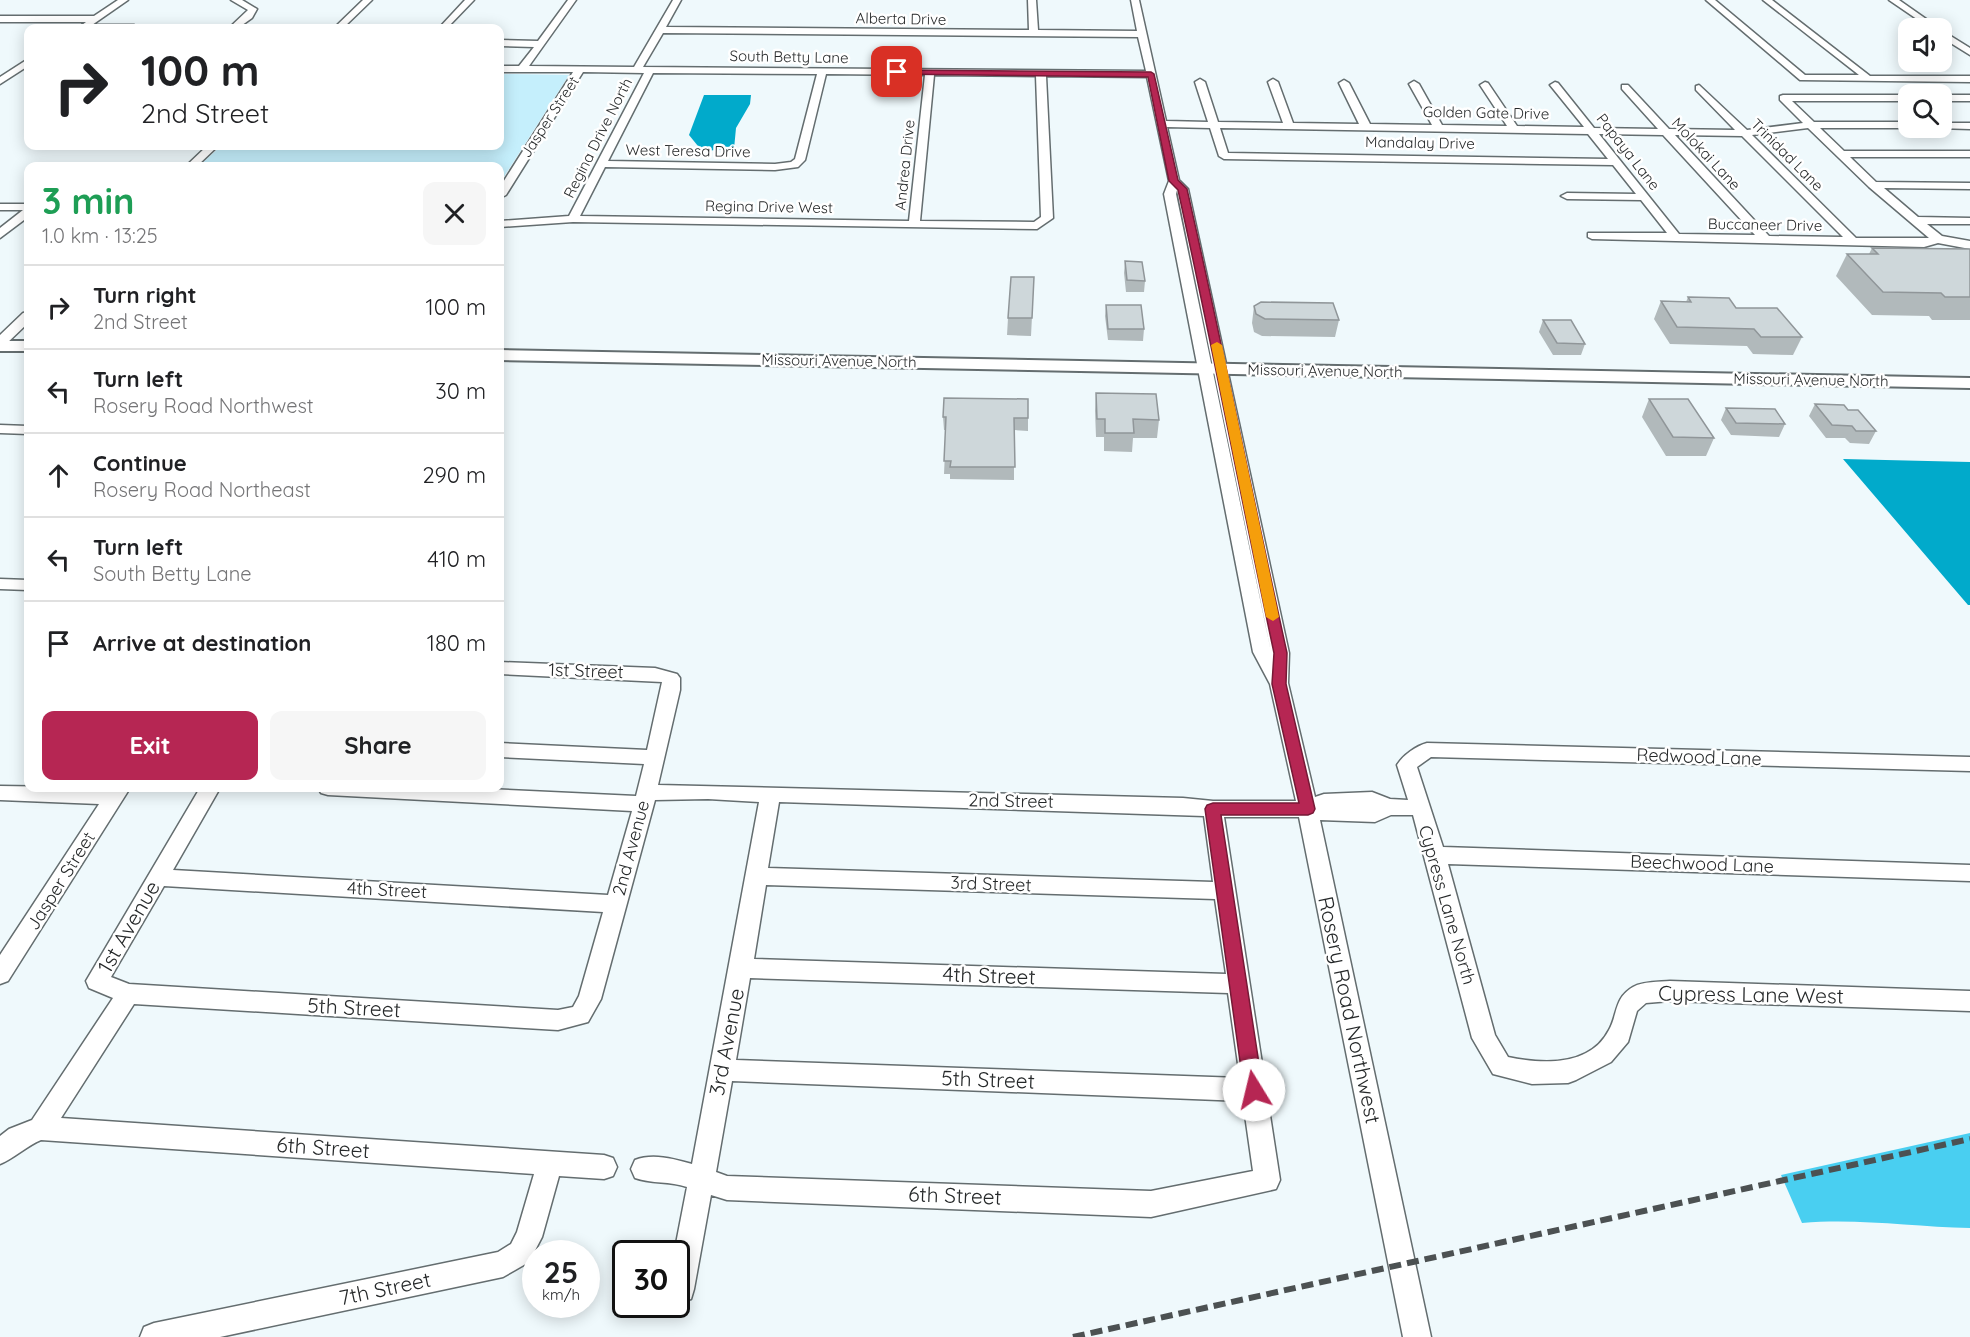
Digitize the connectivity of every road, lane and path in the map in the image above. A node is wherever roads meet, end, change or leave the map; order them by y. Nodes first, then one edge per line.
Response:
1 (124, 0) edge
2 (235, 0) edge
3 (368, 0) edge
4 (470, 0) edge
5 (573, 0) edge
6 (677, 0) edge
7 (1032, 0) edge
8 (1135, 0) edge
9 (1710, 0) edge
10 (1767, 0) edge
11 (1893, 0) edge
12 (1920, 18) edge
13 (0, 19) edge
14 (94, 19) junction
15 (87, 24) edge
16 (238, 24) edge
17 (342, 24) edge
18 (447, 24) edge
19 (660, 30) junction
20 (1034, 34) junction
21 (1142, 34) junction
22 (1952, 40) edge
23 (504, 44) edge
24 (540, 44) junction
25 (1970, 52) edge
26 (24, 63) edge
27 (9, 64) dead end
28 (24, 66) edge
29 (504, 69) edge
30 (522, 69) junction
31 (580, 69) junction
32 (638, 70) junction
33 (650, 70) junction
34 (822, 72) junction
35 (930, 73) junction
36 (1041, 74) junction
37 (1151, 74) junction
38 (1869, 79) junction
39 (1970, 79) edge
40 (0, 81) edge
41 (1200, 82) dead end
42 (1273, 82) dead end
43 (1344, 84) dead end
44 (1414, 84) dead end
45 (1485, 85) dead end
46 (1555, 85) dead end
47 (1625, 87) dead end
48 (1699, 88) dead end
49 (1898, 98) edge
50 (1952, 98) edge
51 (1970, 98) edge
52 (1161, 124) junction
53 (1214, 124) junction
54 (1289, 125) junction
55 (1809, 125) junction
56 (1898, 125) edge
57 (1952, 126) edge
58 (1970, 126) edge
59 (1366, 127) junction
60 (1438, 128) junction
61 (1514, 129) junction
62 (1593, 130) junction
63 (1665, 132) junction
64 (1743, 133) junction
65 (209, 150) edge
66 (1841, 154) junction
67 (1970, 154) edge
68 (195, 162) edge
69 (1615, 162) junction
70 (601, 164) junction
71 (1873, 185) junction
72 (1970, 186) edge
73 (504, 189) edge
74 (1567, 196) dead end
75 (1644, 197) junction
76 (0, 207) edge
77 (24, 210) edge
78 (24, 213) edge
79 (573, 219) junction
80 (1916, 220) junction
81 (1970, 221) edge
82 (504, 224) edge
83 (914, 224) junction
84 (0, 234) edge
85 (1592, 235) dead end
86 (1676, 237) junction
87 (1766, 240) junction
88 (1938, 240) junction
89 (1854, 242) junction
90 (1970, 245) edge
91 (24, 320) edge
92 (0, 344) edge
93 (24, 346) edge
94 (504, 355) edge
95 (0, 361) edge
96 (24, 361) edge
97 (815, 361) junction
98 (965, 364) junction
99 (504, 369) edge
100 (662, 372) junction
101 (796, 375) junction
102 (1215, 376) junction
103 (1655, 377) junction
104 (1708, 378) junction
105 (1970, 383) edge
106 (1508, 389) junction
107 (1687, 393) junction
108 (1970, 398) edge
109 (0, 429) edge
110 (24, 430) edge
111 (1228, 486) junction
112 (1257, 547) junction
113 (0, 584) edge
114 (24, 585) edge
115 (504, 668) edge
116 (671, 678) joint
117 (1279, 684) junction
118 (504, 750) edge
119 (1428, 750) joint
120 (655, 757) junction
121 (1970, 764) edge
122 (117, 792) edge
123 (208, 792) edge
124 (455, 792) edge
125 (0, 793) edge
126 (770, 795) junction
127 (645, 798) junction
128 (1419, 808) junction
129 (1213, 809) junction
130 (1308, 809) junction
131 (1435, 855) junction
132 (1970, 873) edge
133 (757, 876) junction
134 (158, 877) junction
135 (1225, 891) junction
136 (616, 904) junction
137 (741, 968) junction
138 (0, 974) edge
139 (1237, 984) junction
140 (128, 994) junction
141 (1970, 1001) edge
142 (580, 1015) joint
143 (1501, 1066) joint
144 (722, 1070) junction
145 (1254, 1090) junction
146 (41, 1128) junction
147 (0, 1152) edge
148 (550, 1164) junction
149 (604, 1167) dead end
150 (644, 1169) dead end
151 (702, 1180) junction
152 (690, 1242) edge
153 (154, 1337) edge
154 (1417, 1337) edge

1 - 14 street
2 - 16 street
3 - 17 street
4 - 18 street
5 - 24 street
6 - 19 street
7 - 20 street
8 - 21 street
9 - 38 street
10 - 38 street
11 - 12 street
13 - 14 street
14 - 15 street
19 - 20 street, Alberta Drive
19 - 32 street
20 - 21 street, Alberta Drive
21 - 37 street
22 - 25 street
23 - 24 street
24 - 30 street
26 - 27 street
28 - 40 street
29 - 30 street, South Betty Lane
30 - 31 street, South Betty Lane
31 - 32 street, South Betty Lane
31 - 73 street, Jasper Street
32 - 33 street, South Betty Lane
33 - 34 street, South Betty Lane
33 - 70 street, Regina Drive North
34 - 35 street, South Betty Lane
34 - 70 street, West Teresa Drive
35 - 36 street, South Betty Lane
35 - 83 street, Andrea Drive
36 - 37 street, South Betty Lane
36 - 83 street, Regina Drive West
37 - 52 street
38 - 39 street
41 - 53 street
42 - 54 street
43 - 59 street
44 - 60 street
45 - 61 street
46 - 62 street, Papaya Lane
47 - 63 street, Molokai Lane
48 - 64 street, Trinidad Lane
49 - 55 street
50 - 51 street
52 - 53 street, Golden Gate Drive
52 - 102 street
53 - 54 street, Golden Gate Drive
53 - 69 street, Mandalay Drive
54 - 59 street, Golden Gate Drive
55 - 56 street, Golden Gate Drive
55 - 64 street, Golden Gate Drive
55 - 66 street
57 - 58 street
59 - 60 street, Golden Gate Drive
60 - 61 street, Golden Gate Drive
61 - 62 street, Golden Gate Drive
62 - 63 street, Golden Gate Drive
62 - 69 street, Papaya Lane
63 - 64 street, Golden Gate Drive
63 - 87 street, Molokai Lane
64 - 89 street, Trinidad Lane
65 - 68 street
66 - 67 street
66 - 71 street
69 - 75 street, Papaya Lane
70 - 79 street, Regina Drive North
71 - 72 street
71 - 80 street
74 - 75 street
75 - 86 street, Papaya Lane
76 - 77 street
78 - 84 street
79 - 82 street, Regina Drive West
79 - 83 street, Regina Drive West
80 - 81 street
80 - 88 street
85 - 86 street, Buccaneer Drive
86 - 87 street, Buccaneer Drive
87 - 89 street, Buccaneer Drive
88 - 89 street, Buccaneer Drive
88 - 90 street
91 - 92 street
92 - 93 main road
94 - 97 main road, Missouri Avenue North
95 - 96 main road
97 - 98 main road, Missouri Avenue North
97 - 100 main road
98 - 101 main road
98 - 102 main road, Missouri Avenue North
99 - 100 main road, Missouri Avenue North
100 - 101 main road, Missouri Avenue North
101 - 102 main road, Missouri Avenue North
102 - 103 main road, Missouri Avenue North
102 - 106 main road, Missouri Avenue North
102 - 111 street, Rosery Road Northwest
102 - 112 street, Rosery Road Northwest
103 - 104 main road, Missouri Avenue North
103 - 106 main road
104 - 105 main road, Missouri Avenue North
104 - 107 main road
106 - 107 main road, Missouri Avenue North
107 - 108 main road, Missouri Avenue North
109 - 110 street
111 - 112 street
111 - 117 street, Rosery Road Northwest
112 - 117 street, Rosery Road Northwest
113 - 114 street
115 - 116 street, 1st Street
116 - 120 street, 2nd Avenue
117 - 130 street, Rosery Road Northwest
118 - 120 street
119 - 121 street, Redwood Lane
119 - 128 street, Cypress Lane North
120 - 127 street, 2nd Avenue
122 - 125 street
122 - 138 street, Jasper Street
123 - 134 street, 1st Avenue
124 - 127 street
126 - 127 street, 2nd Street
126 - 129 street, 2nd Street
126 - 133 street, 3rd Avenue
127 - 136 street, 2nd Avenue
128 - 130 street, 2nd Street
128 - 131 street, Cypress Lane North
129 - 130 street, 2nd Street
129 - 135 street
130 - 154 street, Rosery Road Northwest
131 - 132 street, Beechwood Lane
131 - 143 street, Cypress Lane North
133 - 135 street, 3rd Street
133 - 137 street, 3rd Avenue
134 - 136 street, 4th Street
134 - 140 street, 1st Avenue
135 - 139 street
136 - 142 street, 2nd Avenue
137 - 139 street, 4th Street
137 - 144 street, 3rd Avenue
139 - 145 street
140 - 142 street, 5th Street
140 - 146 street, 1st Avenue
141 - 143 street, Cypress Lane West
144 - 145 street, 5th Street
144 - 151 street, 3rd Avenue
145 - 151 street, 6th Street
146 - 147 street
146 - 148 street, 6th Street
148 - 149 street, 6th Street
148 - 153 street, 7th Street
150 - 151 street, 6th Street
151 - 152 street, 3rd Avenue

